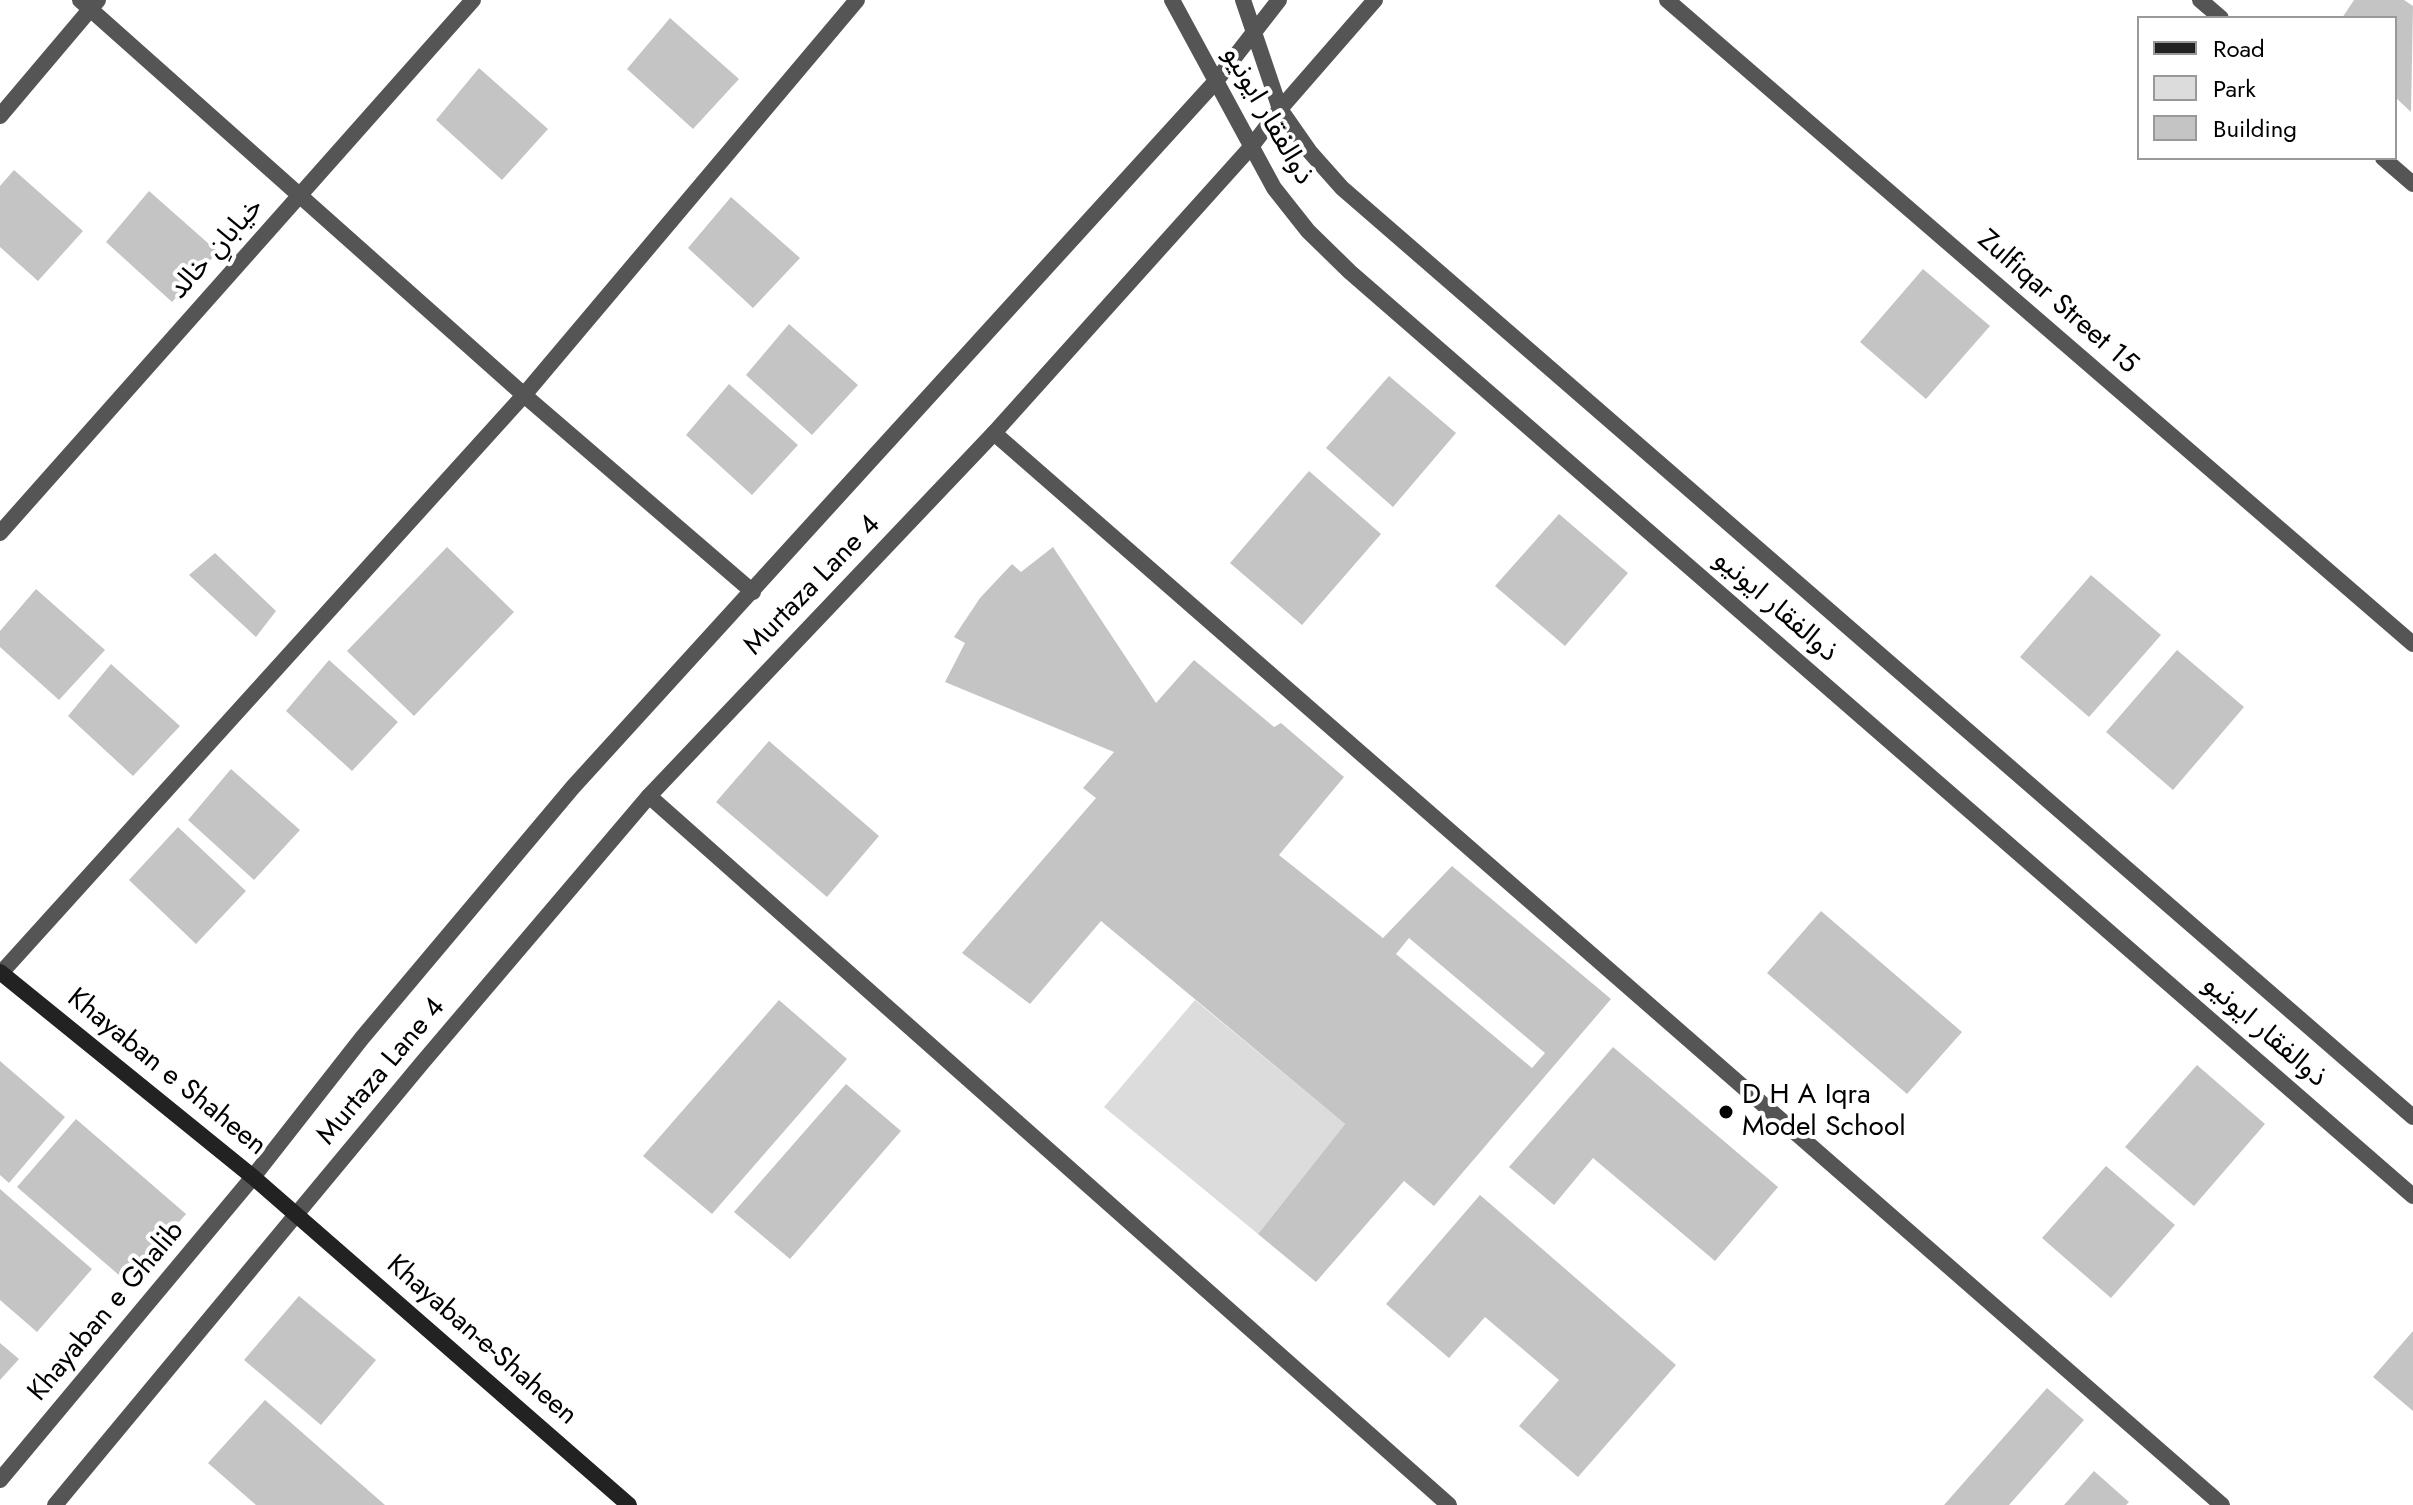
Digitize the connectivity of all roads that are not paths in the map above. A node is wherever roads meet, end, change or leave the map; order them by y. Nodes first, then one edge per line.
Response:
1 (473, 0) edge
2 (857, 0) edge
3 (1172, 0) edge
4 (1243, 0) edge
5 (1279, 0) edge
6 (1375, 0) edge
7 (1667, 0) edge
8 (2200, 0) edge
9 (89, 3) edge
10 (2219, 16) edge
11 (1253, 30) junction
12 (1216, 81) junction
13 (1280, 109) junction
14 (0, 116) edge
15 (1251, 147) junction
16 (2385, 160) edge
17 (2413, 184) edge
18 (299, 196) junction
19 (524, 395) junction
20 (994, 433) junction
21 (0, 533) edge
22 (753, 592) junction
23 (2413, 644) edge
24 (649, 796) junction
25 (1, 973) edge
26 (2413, 1117) edge
27 (253, 1177) junction
28 (2413, 1196) edge
29 (297, 1216) junction
30 (0, 1480) edge
31 (55, 1505) edge
32 (629, 1505) edge
33 (1449, 1505) edge
34 (2222, 1505) edge

1 - 18 street, خیابانِ خالد
2 - 19 street
3 - 12 street, ذوالفقار ایونیو
4 - 11 street, ذوالفقار ایونیو
5 - 11 street, Murtaza Lane 4
6 - 13 street, Murtaza Lane 4
7 - 23 street, Zulfiqar Street 15
8 - 10 street
9 - 14 street
9 - 18 street
11 - 12 street, Murtaza Lane 4
11 - 13 street, ذوالفقار ایونیو
12 - 15 street, ذوالفقار ایونیو
12 - 22 street, Murtaza Lane 4
13 - 15 street, Murtaza Lane 4
13 - 26 street, ذوالفقار ایونیو
15 - 20 street, Murtaza Lane 4
15 - 28 street, ذوالفقار ایونیو
16 - 17 street
18 - 19 street
18 - 21 street, خیابانِ خالد
19 - 22 street
19 - 25 street
20 - 24 street, Murtaza Lane 4
20 - 34 street
22 - 27 street, Murtaza Lane 4
24 - 29 street, Murtaza Lane 4
24 - 33 street
25 - 27 main road, Khayaban e Shaheen
27 - 29 main road, Khayaban e Shaheen
27 - 30 street, Khayaban e Ghalib
29 - 31 street
29 - 32 main road, Khayaban-e-Shaheen

